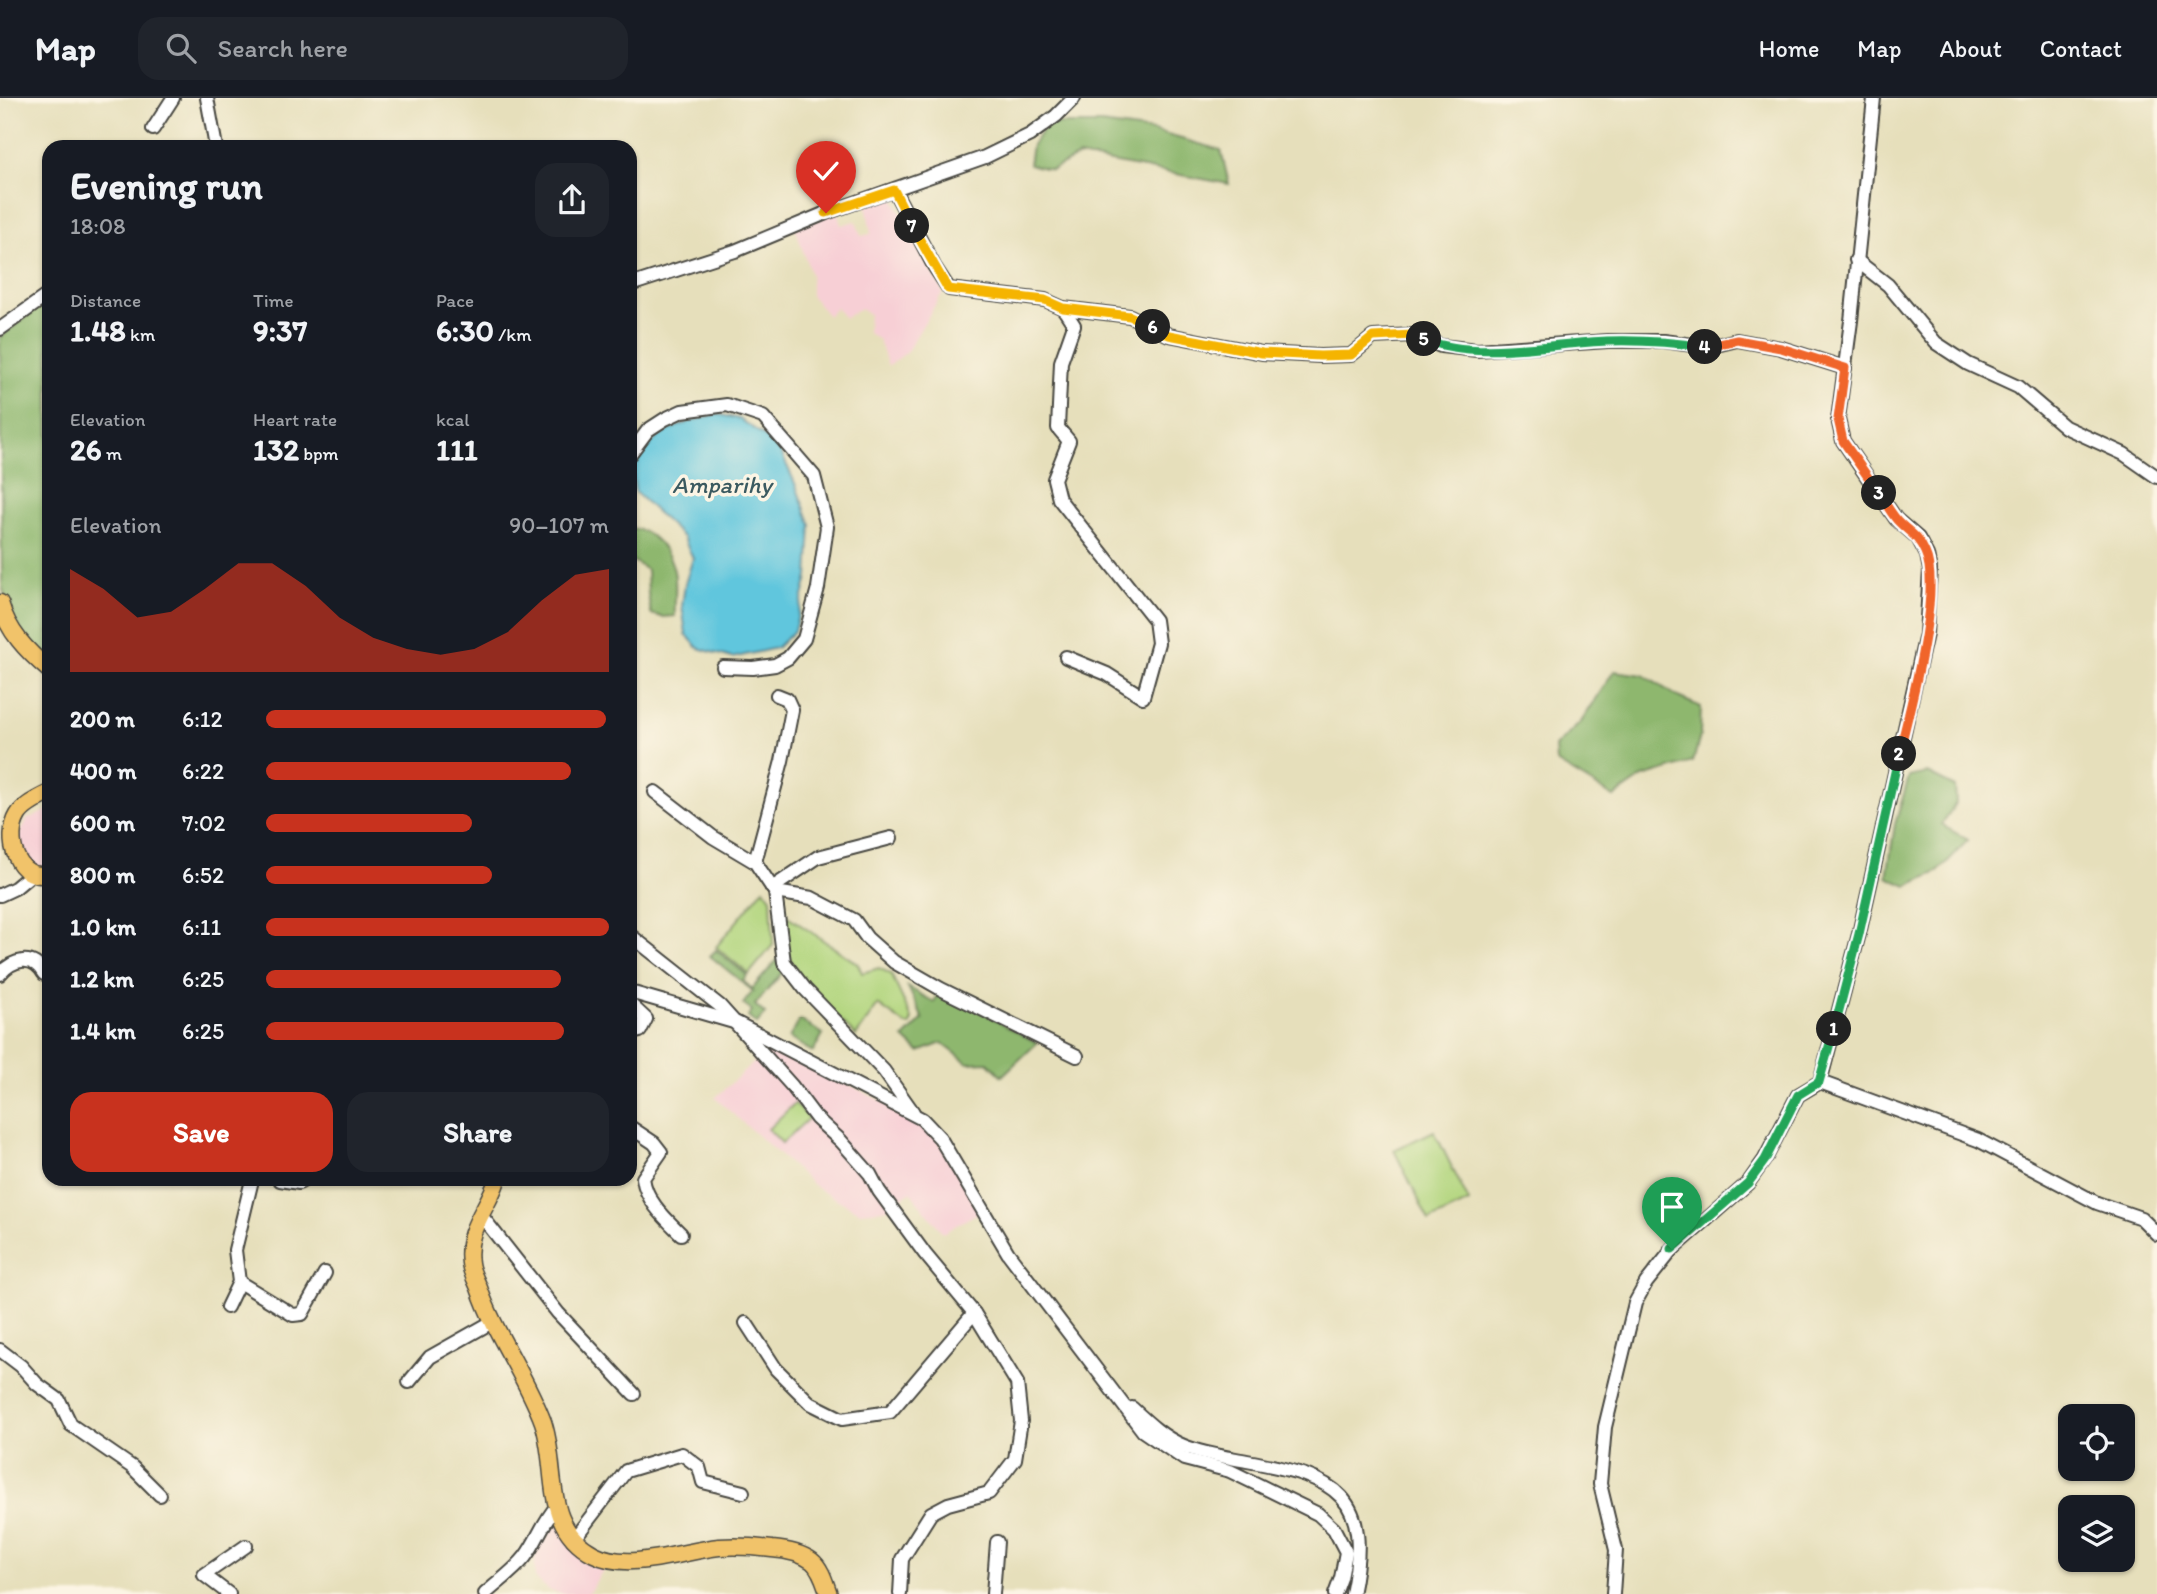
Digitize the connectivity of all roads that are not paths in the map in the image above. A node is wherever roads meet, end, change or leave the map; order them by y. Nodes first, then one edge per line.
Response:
1 (173, 98) edge
2 (207, 98) edge
3 (1074, 98) edge
4 (1874, 98) edge
5 (153, 129) dead end
6 (215, 140) edge
7 (894, 190) junction
8 (1856, 260) junction
9 (637, 283) edge
10 (42, 299) edge
11 (1063, 308) junction
12 (0, 329) edge
13 (1845, 368) junction
14 (637, 445) edge
15 (2157, 477) edge
16 (0, 603) edge
17 (1066, 657) dead end
18 (42, 663) edge
19 (723, 667) dead end
20 (777, 695) dead end
21 (655, 792) dead end
22 (42, 798) edge
23 (891, 838) dead end
24 (755, 862) junction
25 (41, 874) edge
26 (773, 890) junction
27 (0, 895) edge
28 (637, 941) edge
29 (42, 969) edge
30 (0, 974) edge
31 (637, 994) edge
32 (637, 1009) edge
33 (737, 1023) junction
34 (637, 1032) edge
35 (1077, 1056) dead end
36 (1819, 1082) junction
37 (913, 1113) junction
38 (637, 1132) edge
39 (251, 1186) edge
40 (494, 1186) edge
41 (480, 1214) junction
42 (681, 1234) dead end
43 (2157, 1234) edge
44 (325, 1273) dead end
45 (239, 1282) junction
46 (227, 1307) dead end
47 (974, 1313) junction
48 (492, 1322) junction
49 (746, 1323) dead end
50 (0, 1350) edge
51 (409, 1382) dead end
52 (634, 1394) dead end
53 (1115, 1394) junction
54 (743, 1492) dead end
55 (160, 1495) dead end
56 (557, 1506) junction
57 (573, 1540) junction
58 (997, 1542) dead end
59 (246, 1546) dead end
60 (229, 1594) edge
61 (485, 1594) edge
62 (829, 1594) edge
63 (900, 1594) edge
64 (993, 1594) edge
65 (1335, 1594) edge
66 (1352, 1594) edge
67 (1613, 1594) edge

1 - 5 street
2 - 6 street
3 - 7 street
4 - 8 street
7 - 9 street
7 - 11 street
8 - 13 street
8 - 15 street
10 - 12 street
11 - 13 street
11 - 17 street
13 - 36 street
14 - 19 street
16 - 18 main road
20 - 24 street
21 - 24 street
22 - 25 main road
23 - 26 street
24 - 26 street
25 - 27 street
26 - 35 street
26 - 37 street
28 - 33 street
29 - 30 street
31 - 33 street
32 - 34 street
33 - 37 street
33 - 47 street
36 - 43 street
36 - 67 street
37 - 53 street
38 - 42 street
39 - 45 street
40 - 41 main road
41 - 48 main road
41 - 52 street
44 - 45 street
45 - 46 street
47 - 49 street
47 - 63 street
48 - 51 street
48 - 56 main road
50 - 55 street
53 - 65 street
53 - 66 street
54 - 57 street
56 - 57 main road
56 - 61 street
57 - 62 main road
58 - 64 street
59 - 60 street

